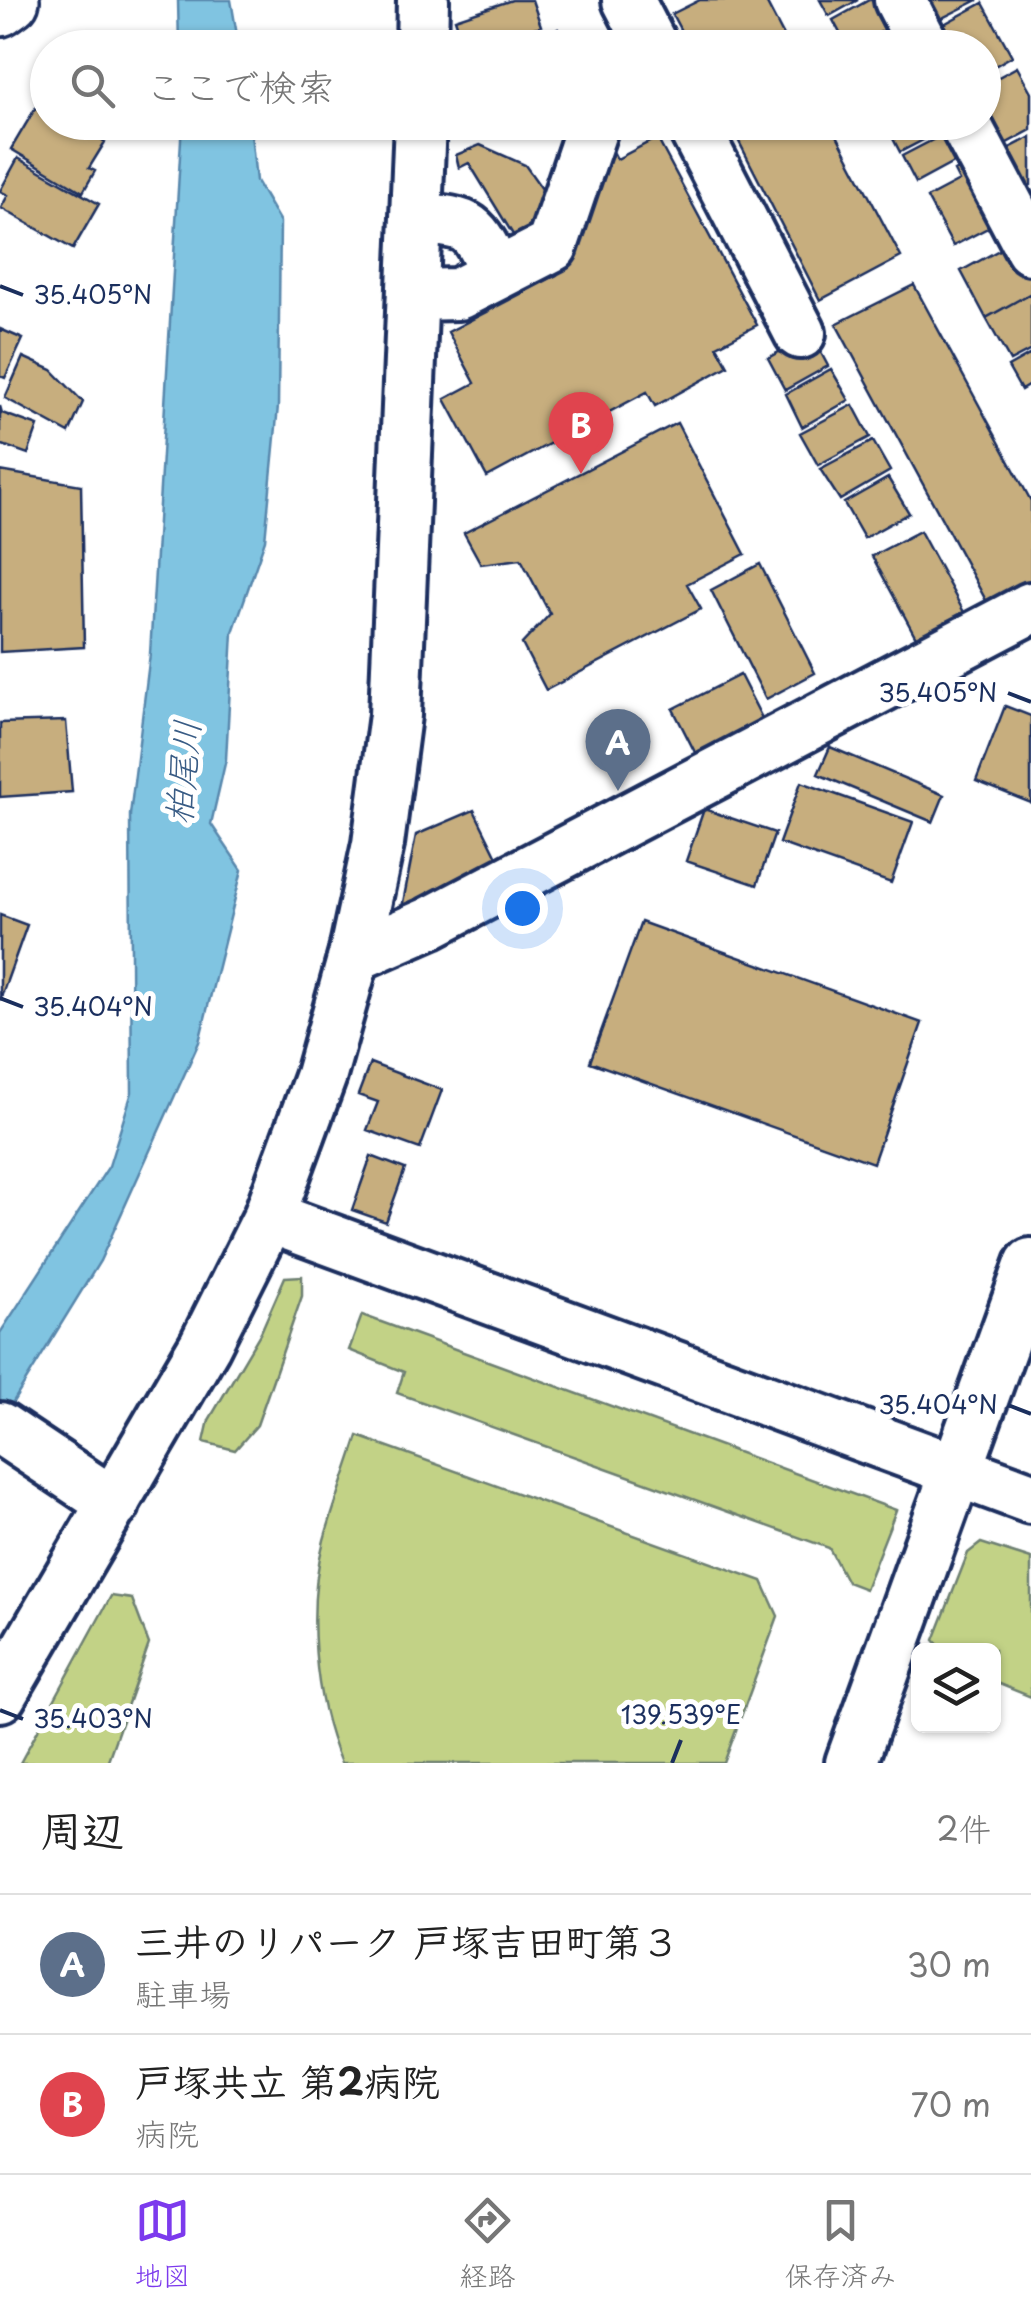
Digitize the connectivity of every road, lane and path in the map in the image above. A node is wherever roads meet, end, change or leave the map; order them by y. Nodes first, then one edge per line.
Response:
1 (11, 0) edge
2 (628, 0) edge
3 (900, 0) edge
4 (0, 8) edge
5 (644, 30) edge
6 (916, 30) edge
7 (420, 140) edge
8 (588, 140) edge
9 (701, 140) edge
10 (973, 140) edge
11 (418, 219) junction
12 (1031, 249) edge
13 (496, 274) junction
14 (414, 295) junction
15 (800, 334) dead end
16 (1031, 608) edge
17 (354, 956) junction
18 (269, 1218) junction
19 (1031, 1264) edge
20 (0, 1428) edge
21 (957, 1472) junction
22 (1031, 1498) edge
23 (114, 1504) junction
24 (0, 1696) edge
25 (851, 1763) edge

1 - 4 highway
2 - 5 street
3 - 6 street
7 - 11 street
8 - 13 street
9 - 15 street
10 - 12 street
11 - 13 street
11 - 14 street
13 - 14 street
14 - 17 street
16 - 17 street
17 - 18 street
18 - 21 street
18 - 23 street
19 - 21 street
20 - 23 street
21 - 22 street
21 - 25 street
23 - 24 street

